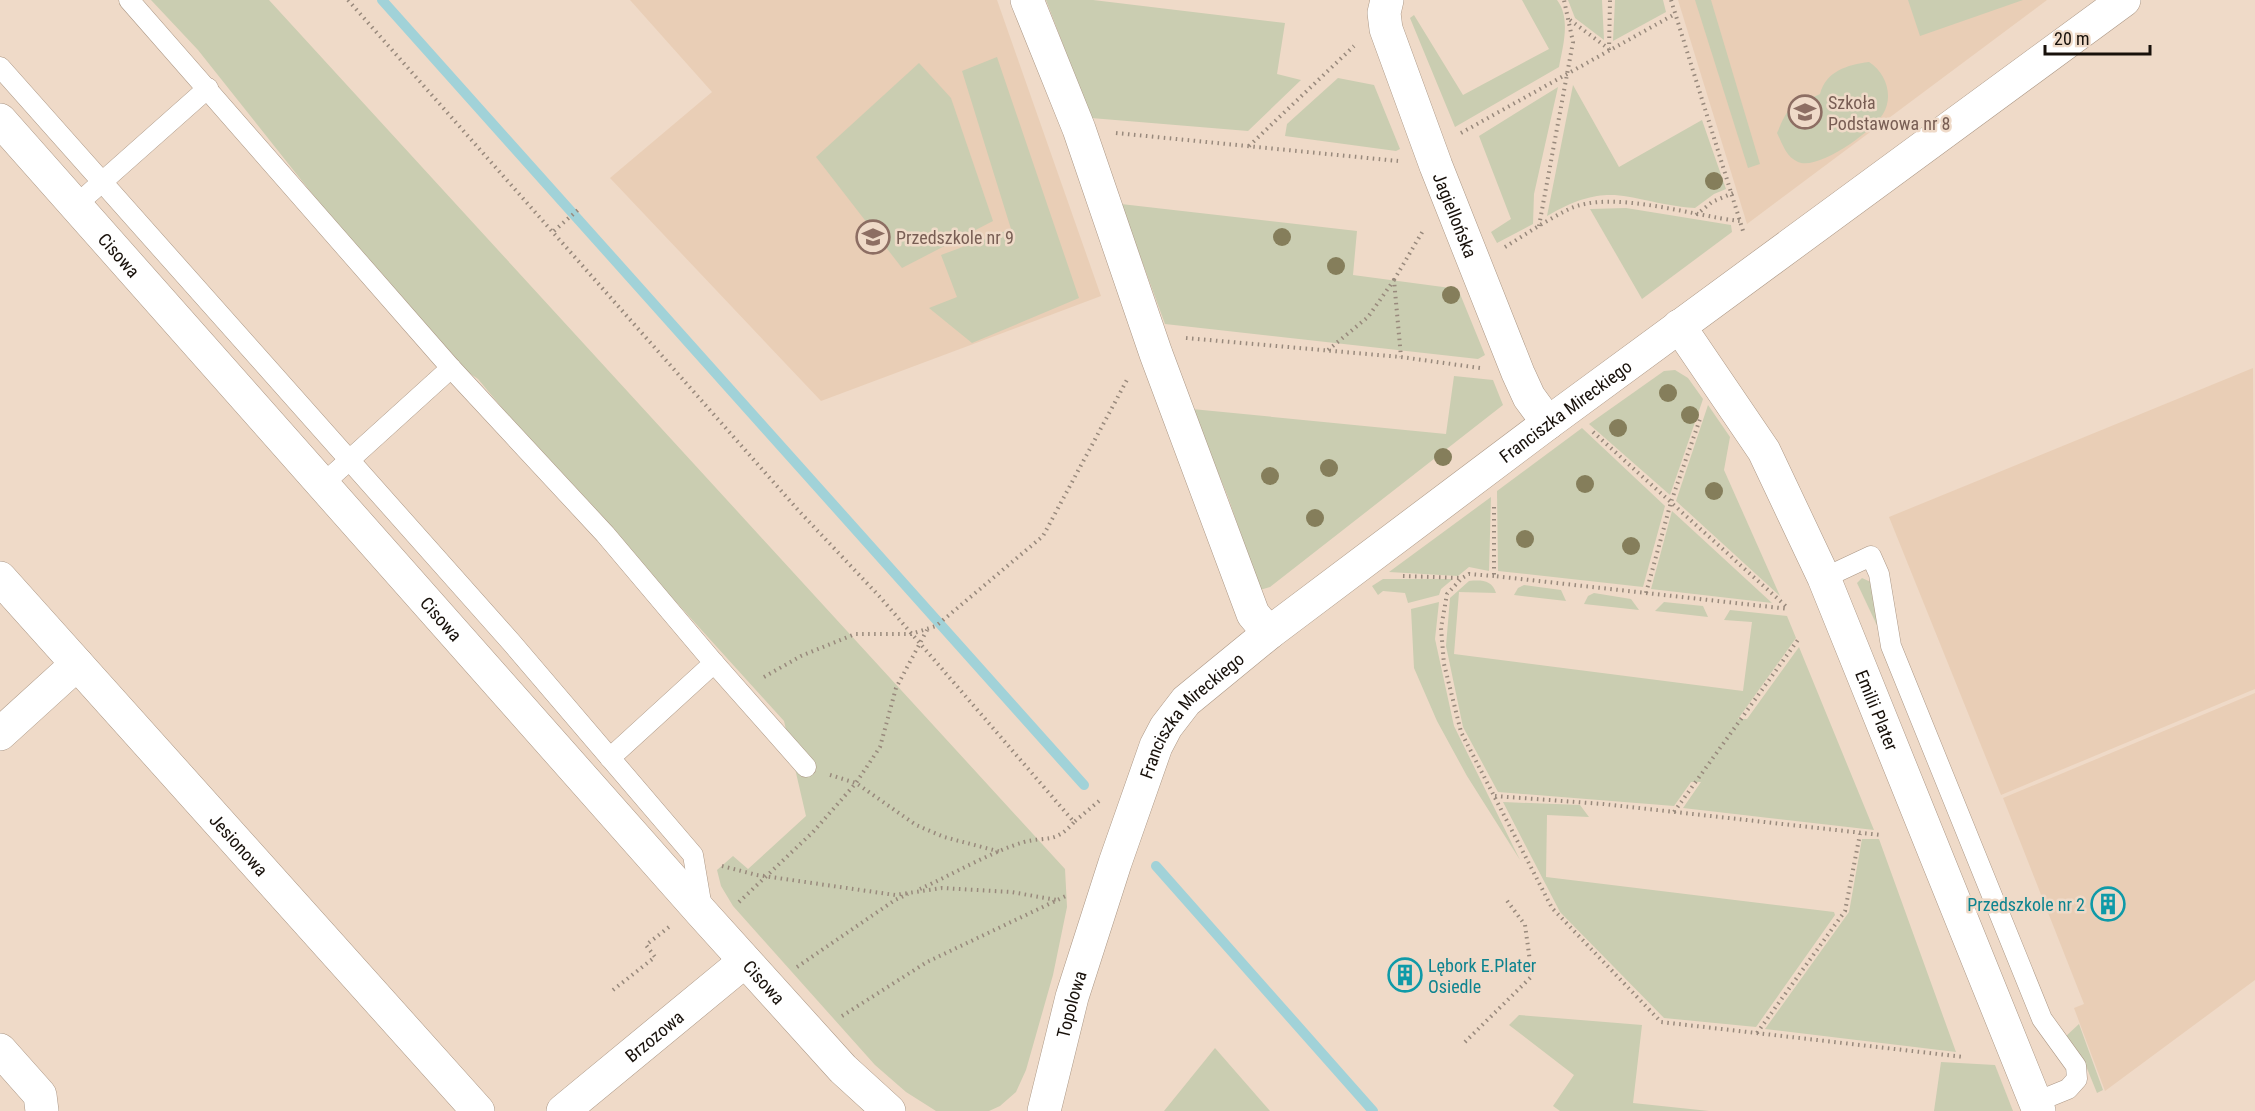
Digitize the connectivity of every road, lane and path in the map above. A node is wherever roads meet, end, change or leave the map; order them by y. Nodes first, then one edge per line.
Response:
1 (129, 0) edge
2 (348, 0) edge
3 (1027, 0) edge
4 (1387, 0) edge
5 (1564, 0) edge
6 (1610, 0) edge
7 (1671, 0) edge
8 (2124, 0) edge
9 (1675, 14) junction
10 (1570, 20) junction
11 (1360, 41) dead end
12 (1610, 50) junction
13 (0, 67) edge
14 (1569, 72) junction
15 (208, 88) junction
16 (0, 120) edge
17 (1080, 129) junction
18 (1457, 136) dead end
19 (1248, 146) junction
20 (1406, 162) dead end
21 (102, 183) junction
22 (1733, 193) junction
23 (75, 206) junction
24 (579, 209) dead end
25 (1696, 216) junction
26 (1430, 219) dead end
27 (1740, 221) junction
28 (1539, 227) junction
29 (554, 231) junction
30 (1744, 234) dead end
31 (1501, 249) dead end
32 (1394, 280) junction
33 (1679, 326) junction
34 (1153, 345) junction
35 (1327, 350) junction
36 (1401, 357) junction
37 (451, 368) junction
38 (1488, 369) dead end
39 (1700, 417) dead end
40 (1548, 423) junction
41 (1592, 431) dead end
42 (348, 460) junction
43 (324, 483) junction
44 (1493, 500) dead end
45 (1671, 502) junction
46 (1397, 576) dead end
47 (1494, 576) junction
48 (0, 578) edge
49 (1462, 578) junction
50 (1824, 578) junction
51 (1646, 593) junction
52 (927, 629) junction
53 (1269, 633) junction
54 (911, 634) junction
55 (1800, 637) dead end
56 (920, 644) junction
57 (714, 663) junction
58 (77, 664) junction
59 (741, 693) junction
60 (0, 734) edge
61 (610, 758) junction
62 (806, 767) joint
63 (856, 783) junction
64 (1495, 796) junction
65 (1100, 800) dead end
66 (1674, 812) junction
67 (1074, 822) junction
68 (1860, 834) junction
69 (1881, 835) dead end
70 (1002, 852) junction
71 (693, 855) junction
72 (915, 891) junction
73 (1072, 893) dead end
74 (1505, 898) dead end
75 (1057, 900) junction
76 (1103, 901) joint
77 (738, 904) dead end
78 (702, 913) junction
79 (672, 924) dead end
80 (745, 961) junction
81 (787, 974) dead end
82 (613, 990) dead end
83 (841, 1017) dead end
84 (1756, 1034) junction
85 (1465, 1042) dead end
86 (0, 1050) edge
87 (1964, 1057) dead end
88 (2038, 1106) edge
89 (42, 1109) edge
90 (478, 1111) edge
91 (562, 1111) edge
92 (889, 1111) edge
93 (1044, 1111) edge

1 - 15 lane
2 - 29 path
3 - 17 street
4 - 40 street, Jagiellońska
5 - 10 path
6 - 12 path
7 - 9 path
8 - 33 street, Franciszka Mireckiego
9 - 12 path
9 - 22 path
10 - 12 path
10 - 14 path
11 - 19 path
12 - 14 path
13 - 21 lane
14 - 18 path
14 - 28 path
15 - 21 lane
15 - 37 lane
16 - 23 street, Cisowa
17 - 19 path
17 - 34 street
19 - 20 path
21 - 23 lane
21 - 42 lane
22 - 25 path
22 - 27 path
23 - 43 street, Cisowa
24 - 29 path
25 - 27 path
25 - 28 path
26 - 32 path
27 - 30 path
28 - 31 path
29 - 54 path
32 - 35 path
32 - 36 path
33 - 40 street, Franciszka Mireckiego
33 - 50 street, Emilii Plater
34 - 35 path
34 - 52 path
34 - 53 street
35 - 36 path
36 - 38 path
37 - 42 lane
37 - 57 lane
39 - 45 path
40 - 53 street, Franciszka Mireckiego
41 - 45 path
42 - 43 lane
42 - 61 lane
43 - 78 street, Cisowa
44 - 47 path
45 - 51 path
45 - 51 path
46 - 49 path
47 - 49 path
47 - 51 path
48 - 58 street, Jesionowa
49 - 64 path
50 - 88 street, Emilii Plater
50 - 88 lane
52 - 54 path
52 - 56 path
53 - 76 street, Franciszka Mireckiego
54 - 56 path
54 - 59 path
55 - 66 path
56 - 63 path
56 - 67 path
57 - 59 lane
57 - 61 lane
58 - 60 street
58 - 90 street, Jesionowa
59 - 62 lane
61 - 71 lane
62 - 63 path
63 - 70 path
63 - 77 path
64 - 66 path
64 - 84 path
65 - 67 path
66 - 68 path
67 - 70 path
68 - 69 path
68 - 84 path
70 - 72 path
71 - 72 path
71 - 78 lane
72 - 75 path
72 - 81 path
73 - 75 path
74 - 85 path
75 - 83 path
76 - 93 street, Topolowa
78 - 80 street, Cisowa
79 - 82 path
80 - 91 street, Brzozowa
80 - 92 street, Cisowa
84 - 87 path
86 - 89 street

